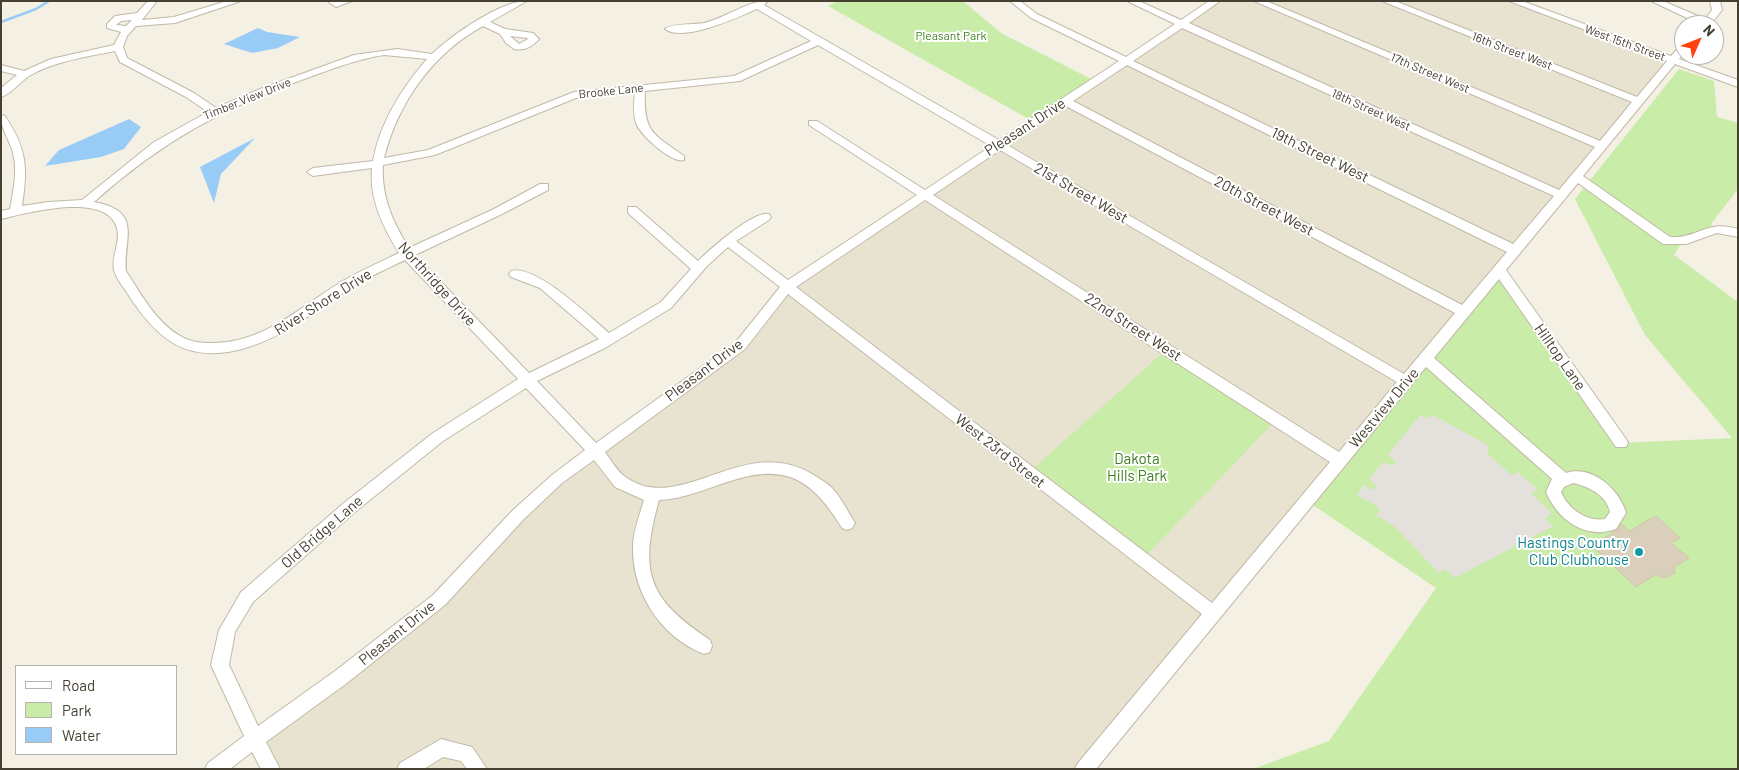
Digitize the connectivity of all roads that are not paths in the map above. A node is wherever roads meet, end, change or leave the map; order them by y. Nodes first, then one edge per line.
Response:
1 (153, 1) edge
2 (237, 1) edge
3 (331, 1) edge
4 (348, 1) edge
5 (523, 1) edge
6 (1014, 1) edge
7 (1132, 1) edge
8 (1216, 1) edge
9 (1258, 1) edge
10 (1386, 1) edge
11 (1513, 1) edge
12 (1655, 1) edge
13 (1715, 1) edge
14 (761, 3) edge
15 (1686, 15) edge
16 (1713, 15) edge
17 (482, 22) junction
18 (134, 23) junction
19 (1181, 24) junction
20 (670, 29) dead end
21 (503, 32) dead end
22 (818, 41) junction
23 (118, 47) junction
24 (434, 57) junction
25 (1126, 60) junction
26 (1672, 60) junction
27 (1, 68) edge
28 (24, 74) junction
29 (1738, 84) edge
30 (640, 88) junction
31 (1, 94) edge
32 (1638, 100) junction
33 (1065, 101) junction
34 (214, 111) junction
35 (1, 118) edge
36 (813, 122) dead end
37 (999, 145) junction
38 (1602, 146) junction
39 (680, 158) dead end
40 (378, 164) junction
41 (313, 172) dead end
42 (1577, 177) junction
43 (544, 186) dead end
44 (924, 194) junction
45 (1561, 195) junction
46 (84, 204) junction
47 (632, 210) dead end
48 (14, 212) junction
49 (1, 214) edge
50 (765, 217) dead end
51 (1738, 233) edge
52 (728, 241) junction
53 (1514, 250) junction
54 (406, 254) junction
55 (698, 268) junction
56 (1499, 270) junction
57 (515, 274) dead end
58 (788, 287) junction
59 (1464, 312) junction
60 (609, 340) junction
61 (1426, 359) junction
62 (527, 380) junction
63 (1406, 382) junction
64 (1621, 443) dead end
65 (595, 451) junction
66 (1341, 461) junction
67 (1562, 479) dead end
68 (654, 496) junction
69 (847, 524) dead end
70 (1214, 614) junction
71 (704, 646) dead end
72 (255, 740) junction
73 (214, 769) edge
74 (271, 769) edge
75 (406, 769) edge
76 (478, 769) edge
77 (1084, 769) edge

1 - 18 street
2 - 18 street
3 - 4 street
5 - 17 street, Northridge Drive
6 - 25 street
7 - 19 street
8 - 19 street, Pleasant Drive
9 - 38 street, 17th Street West
10 - 32 street, 16th Street West
11 - 26 street, West 15th Street
12 - 15 street
13 - 16 street
14 - 20 street
14 - 22 street, 21st Street West
17 - 21 street
17 - 24 street, Northridge Drive
18 - 23 street
19 - 25 street, Pleasant Drive
19 - 45 street, 18th Street West
22 - 30 street, Brooke Lane
22 - 37 street, 21st Street West
23 - 28 street
23 - 34 street
24 - 34 street, Timber View Drive
24 - 40 street, Northridge Drive
25 - 33 street, Pleasant Drive
25 - 53 street, 19th Street West
26 - 29 street, West 15th Street
26 - 32 street, Westview Drive
27 - 28 street
28 - 31 street
30 - 39 street
30 - 40 street, Brooke Lane
32 - 38 street, Westview Drive
33 - 37 street, Pleasant Drive
33 - 59 street, 20th Street West
34 - 46 street, Timber View Drive
35 - 48 street
36 - 44 street, 22nd Street West
37 - 44 street, Pleasant Drive
37 - 63 street, 21st Street West
38 - 42 street, Westview Drive
40 - 41 street, Brooke Lane
40 - 54 street, Northridge Drive
42 - 45 street, Westview Drive
42 - 51 street
43 - 54 street, River Shore Drive
44 - 58 street, Pleasant Drive
44 - 66 street, 22nd Street West
45 - 53 street, Westview Drive
46 - 48 street, River Shore Drive
46 - 54 street, River Shore Drive
47 - 55 street
48 - 49 street, River Shore Drive
50 - 52 street, Old Bridge Lane
52 - 55 street, Old Bridge Lane
52 - 58 street, West 23rd Street
53 - 56 street, Westview Drive
54 - 62 street, Northridge Drive
55 - 60 street, Old Bridge Lane
56 - 59 street, Westview Drive
56 - 64 street, Hilltop Lane
57 - 60 street
58 - 65 street, Pleasant Drive
58 - 70 street, West 23rd Street
59 - 61 street, Westview Drive
60 - 62 street, Old Bridge Lane
61 - 63 street, Westview Drive
61 - 67 street
62 - 65 street, Northridge Drive
62 - 72 street, Old Bridge Lane
63 - 66 street, Westview Drive
65 - 68 street, Northridge Drive
65 - 72 street, Pleasant Drive
66 - 70 street, Westview Drive
68 - 69 street
68 - 71 street
70 - 77 street, Westview Drive
72 - 73 street, Pleasant Drive
72 - 74 street, Old Bridge Lane
75 - 76 street

